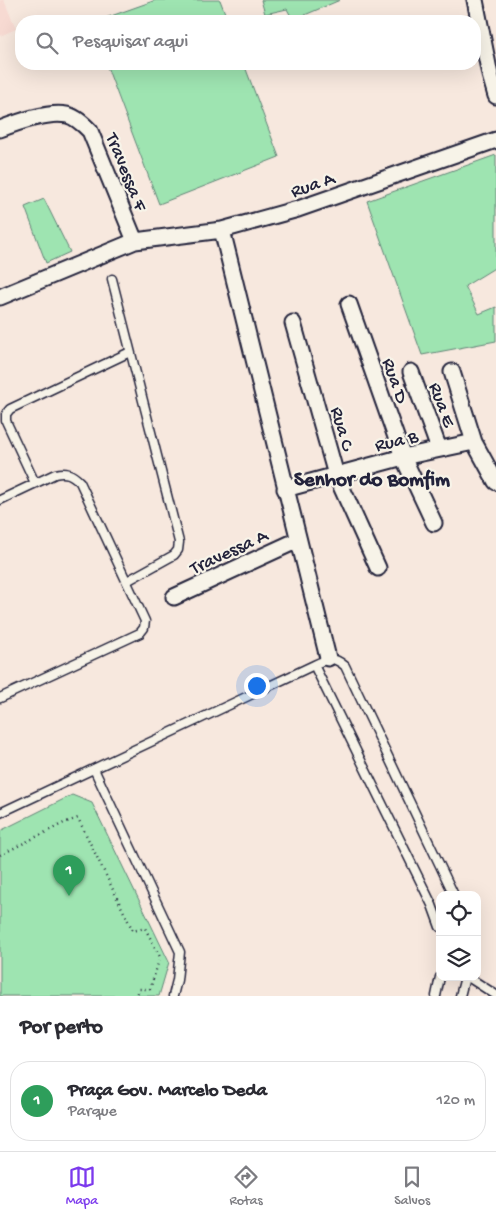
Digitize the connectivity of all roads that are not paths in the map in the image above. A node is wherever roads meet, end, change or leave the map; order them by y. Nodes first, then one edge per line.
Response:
1 (475, 0) edge
2 (478, 15) edge
3 (481, 30) edge
4 (496, 96) edge
5 (0, 129) edge
6 (496, 140) edge
7 (222, 230) junction
8 (135, 241) junction
9 (112, 278) dead end
10 (0, 297) edge
11 (349, 304) dead end
12 (293, 323) dead end
13 (130, 352) junction
14 (411, 372) dead end
15 (452, 372) dead end
16 (474, 442) junction
17 (439, 449) junction
18 (403, 457) junction
19 (336, 475) junction
20 (496, 482) edge
21 (35, 483) junction
22 (285, 489) junction
23 (0, 500) edge
24 (434, 522) dead end
25 (298, 540) junction
26 (378, 568) dead end
27 (127, 581) junction
28 (174, 597) dead end
29 (321, 662) junction
30 (0, 698) edge
31 (94, 769) junction
32 (0, 813) edge
33 (452, 891) edge
34 (436, 916) edge
35 (439, 981) edge
36 (466, 981) edge
37 (473, 981) edge
38 (496, 995) edge
39 (173, 996) edge
40 (436, 996) edge
41 (460, 996) edge

1 - 2 street
3 - 4 street
5 - 8 street, Travessa F
6 - 7 street, Rua A
7 - 8 street, Rua A
7 - 22 street
8 - 10 street
9 - 13 lane
11 - 18 street, Rua D
12 - 19 street, Rua C
13 - 21 lane
13 - 27 lane
14 - 17 street, Rua E
15 - 16 street
16 - 17 street, Rua B
16 - 20 street
17 - 18 street, Rua B
18 - 19 street, Rua B
18 - 24 street, Rua D
19 - 22 street, Rua B
19 - 26 street, Rua C
21 - 23 lane
21 - 27 lane
22 - 25 street
25 - 28 street, Travessa A
25 - 29 street
27 - 30 lane
29 - 31 lane
29 - 33 lane
29 - 34 lane
31 - 32 lane
31 - 39 lane
35 - 40 lane
36 - 41 lane
37 - 38 lane

